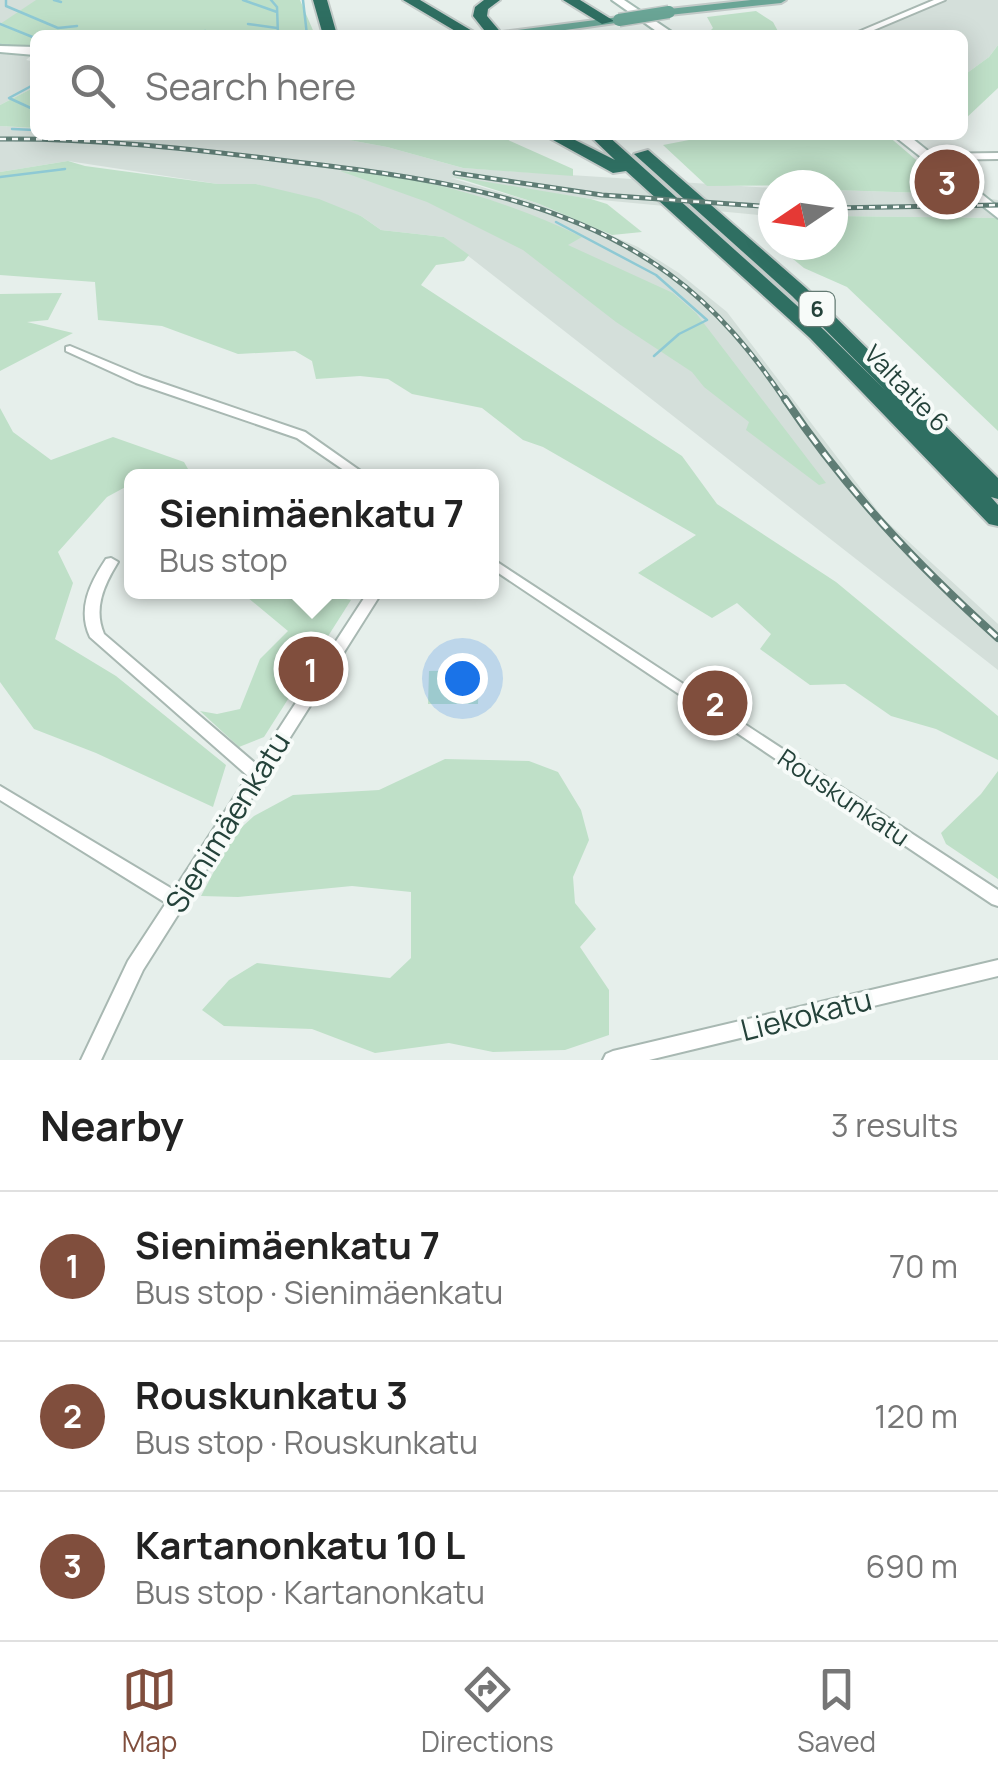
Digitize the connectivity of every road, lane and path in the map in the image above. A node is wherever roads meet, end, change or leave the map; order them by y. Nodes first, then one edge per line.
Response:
1 (320, 0) edge
2 (392, 0) edge
3 (410, 0) edge
4 (493, 0) edge
5 (570, 0) edge
6 (585, 0) edge
7 (617, 0) edge
8 (781, 0) edge
9 (940, 0) edge
10 (762, 1) edge
11 (613, 20) junction
12 (329, 30) edge
13 (445, 30) edge
14 (463, 30) edge
15 (494, 30) edge
16 (544, 30) edge
17 (662, 30) edge
18 (866, 30) edge
19 (0, 49) edge
20 (30, 51) edge
21 (563, 140) edge
22 (603, 140) edge
23 (625, 140) edge
24 (906, 140) edge
25 (998, 156) edge
26 (927, 157) junction
27 (680, 208) junction
28 (998, 214) edge
29 (70, 349) dead end
30 (353, 469) edge
31 (998, 492) edge
32 (998, 519) edge
33 (112, 562) dead end
34 (499, 567) edge
35 (371, 599) edge
36 (256, 774) junction
37 (0, 792) edge
38 (998, 899) edge
39 (177, 900) junction
40 (998, 968) edge
41 (91, 1060) edge
42 (614, 1060) edge

1 - 12 highway
2 - 13 highway
3 - 14 highway
4 - 15 highway
5 - 11 highway
6 - 11 highway
7 - 17 main road
8 - 10 main road
9 - 18 street
10 - 11 main road, bridge
11 - 16 main road
19 - 20 main road
21 - 27 highway
22 - 27 highway, Valtatie 6 / 6
23 - 31 highway, Valtatie 6 / 6
24 - 26 main road
25 - 26 street
26 - 28 main road
27 - 32 highway, Valtatie 6 / 6
29 - 30 street
33 - 36 street
34 - 38 street, Rouskunkatu
35 - 36 street, Sienimäenkatu
36 - 39 street, Sienimäenkatu
37 - 39 street
39 - 41 street, Sienimäenkatu
40 - 42 street, Liekokatu

